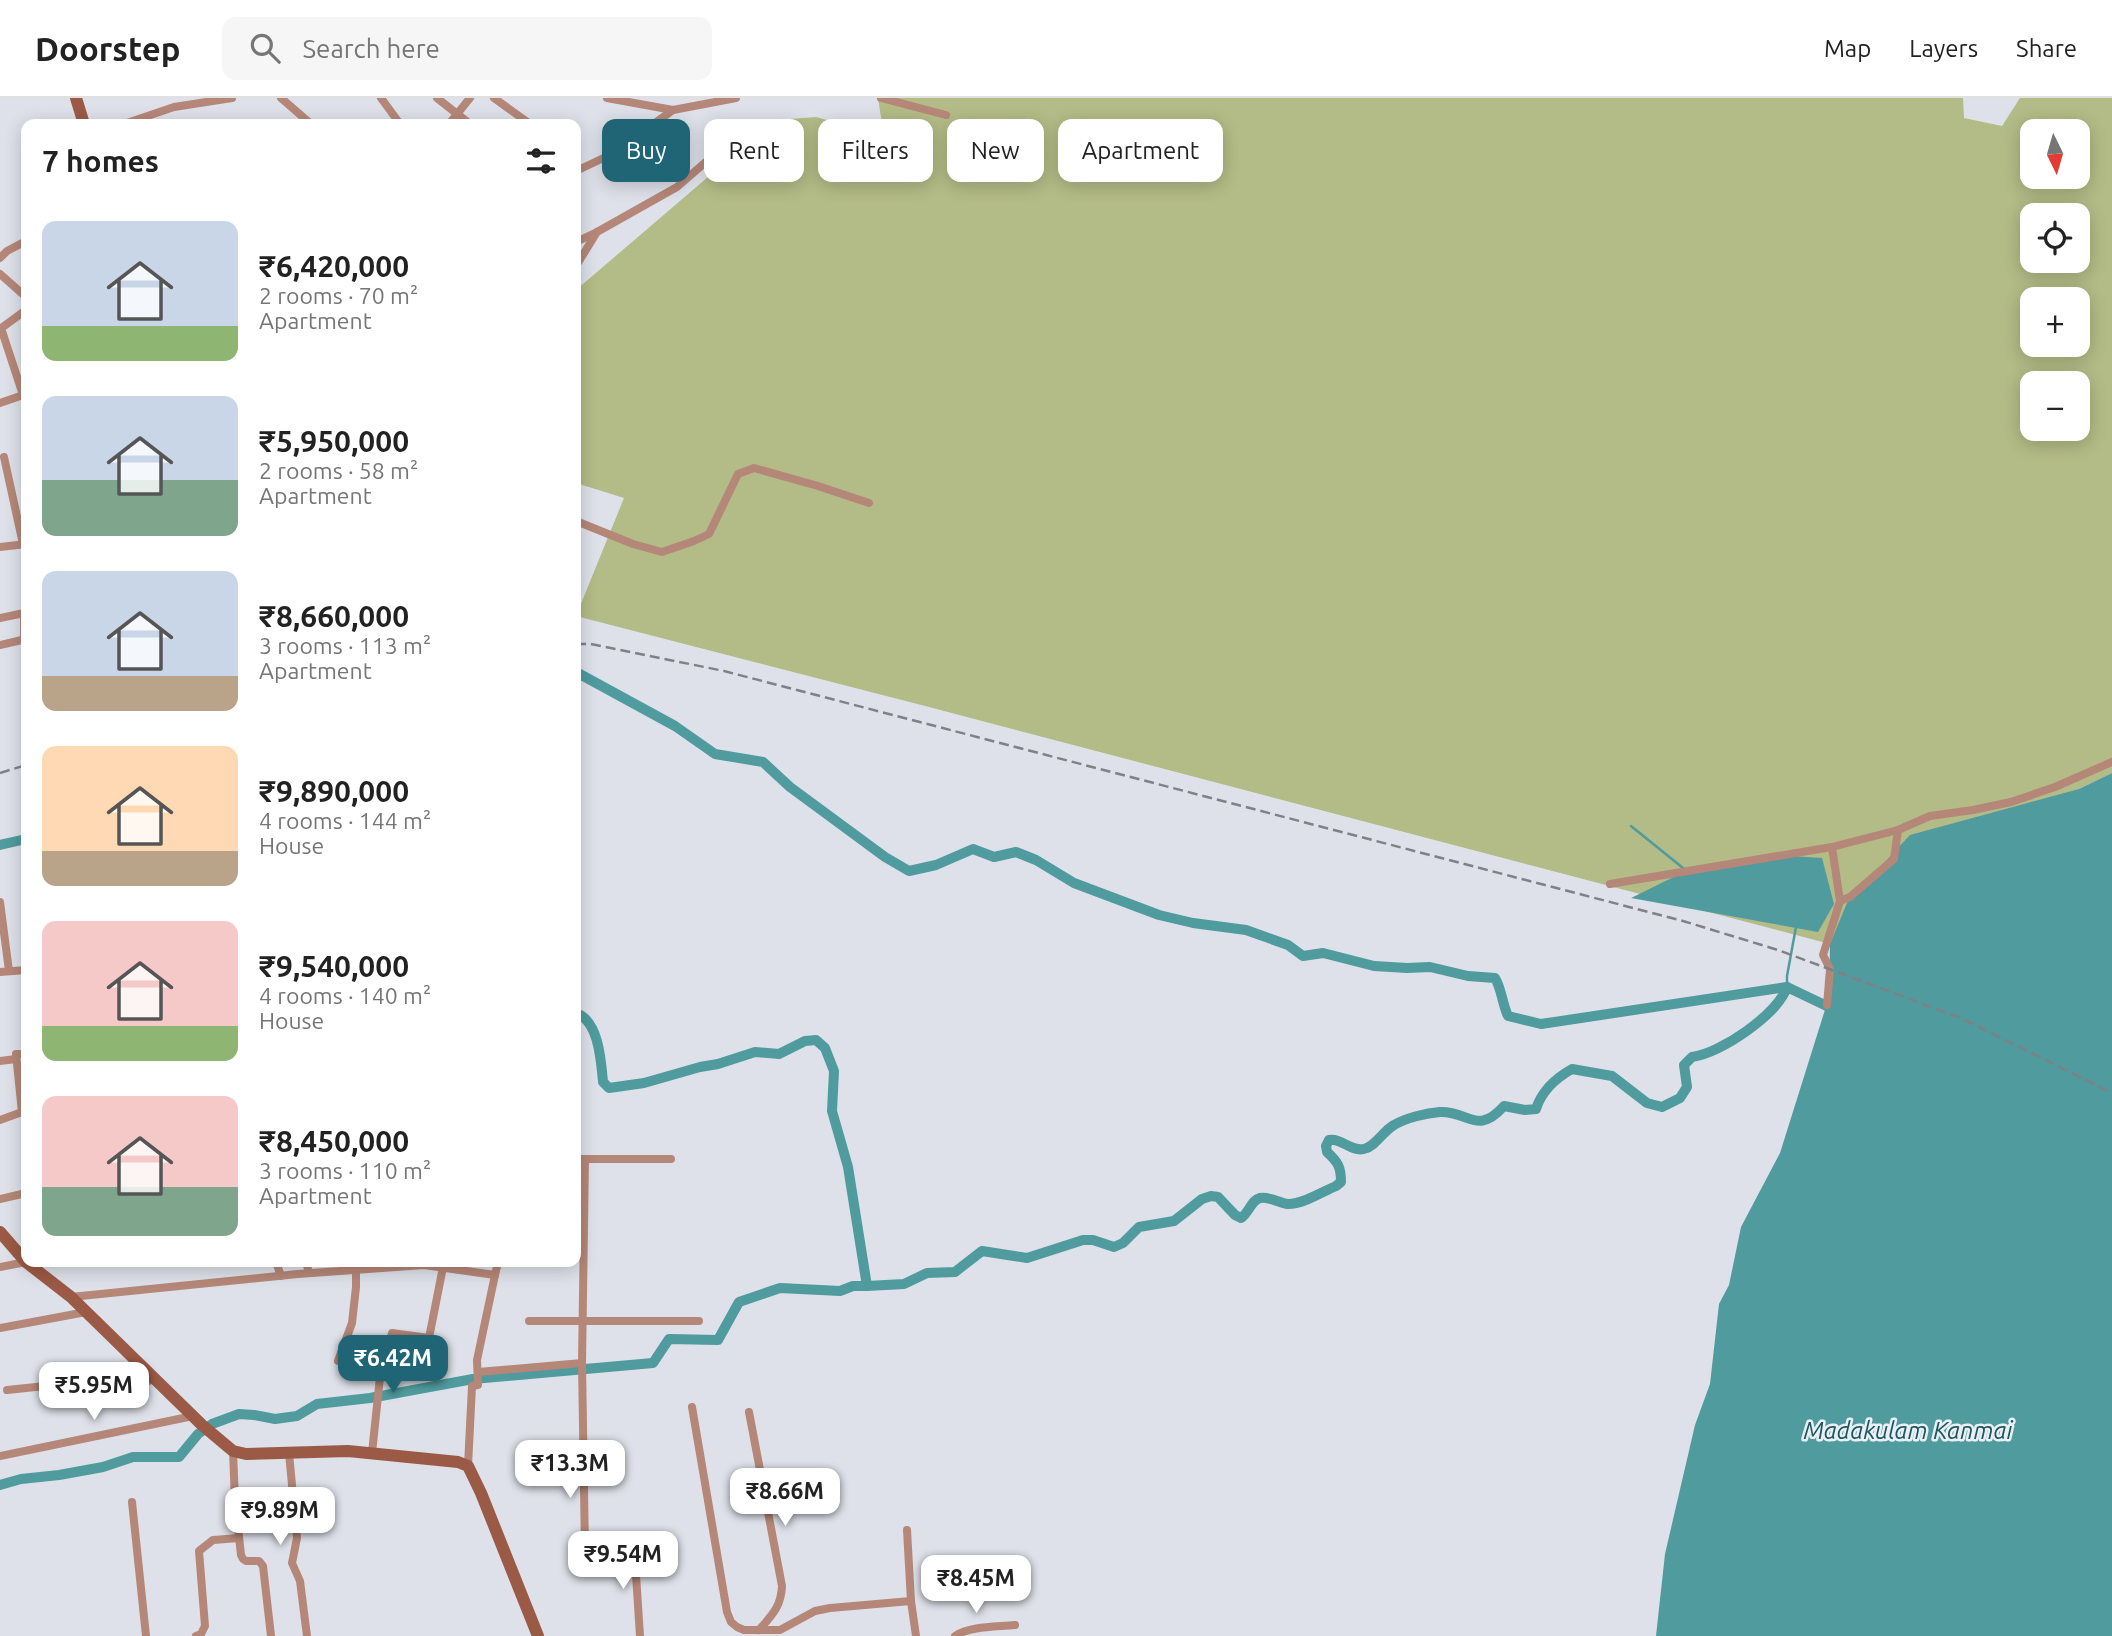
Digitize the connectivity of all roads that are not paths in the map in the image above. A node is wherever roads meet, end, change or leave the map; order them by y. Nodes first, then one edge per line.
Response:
1 (76, 98) edge
2 (232, 98) edge
3 (281, 98) edge
4 (381, 98) edge
5 (437, 98) edge
6 (470, 98) edge
7 (494, 98) edge
8 (607, 98) edge
9 (736, 98) edge
10 (881, 98) edge
11 (673, 110) junction
12 (457, 115) junction
13 (946, 115) dead end
14 (82, 119) edge
15 (139, 119) edge
16 (302, 119) edge
17 (396, 119) edge
18 (453, 119) edge
19 (463, 119) edge
20 (523, 119) edge
21 (704, 164) edge
22 (581, 169) edge
23 (597, 232) junction
24 (581, 240) edge
25 (21, 244) edge
26 (0, 258) edge
27 (581, 258) edge
28 (0, 274) edge
29 (21, 293) edge
30 (21, 314) edge
31 (1, 328) edge
32 (21, 386) edge
33 (21, 396) edge
34 (0, 403) edge
35 (4, 457) dead end
36 (869, 503) dead end
37 (581, 523) edge
38 (21, 531) edge
39 (21, 544) edge
40 (0, 547) edge
41 (21, 613) edge
42 (0, 618) edge
43 (21, 640) edge
44 (0, 645) edge
45 (2112, 762) edge
46 (1898, 830) junction
47 (1832, 847) junction
48 (1610, 884) dead end
49 (1840, 901) junction
50 (0, 902) edge
51 (4, 972) edge
52 (1827, 1005) dead end
53 (21, 1054) edge
54 (16, 1059) junction
55 (0, 1061) edge
56 (21, 1092) edge
57 (21, 1112) edge
58 (0, 1120) edge
59 (581, 1159) edge
60 (671, 1159) dead end
61 (21, 1194) edge
62 (0, 1199) edge
63 (581, 1213) edge
64 (0, 1232) edge
65 (21, 1256) edge
66 (21, 1263) edge
67 (0, 1267) edge
68 (32, 1267) edge
69 (278, 1267) edge
70 (307, 1267) edge
71 (349, 1267) edge
72 (356, 1267) edge
73 (444, 1267) edge
74 (454, 1267) edge
75 (497, 1267) edge
76 (309, 1273) junction
77 (495, 1275) junction
78 (281, 1276) junction
79 (71, 1297) junction
80 (86, 1312) junction
81 (529, 1321) dead end
82 (583, 1321) junction
83 (699, 1321) dead end
84 (0, 1328) edge
85 (338, 1361) dead end
86 (582, 1363) junction
87 (478, 1373) junction
88 (155, 1379) junction
89 (7, 1390) dead end
90 (692, 1407) dead end
91 (749, 1412) dead end
92 (202, 1424) junction
93 (233, 1451) junction
94 (289, 1453) junction
95 (372, 1453) junction
96 (0, 1455) edge
97 (468, 1466) junction
98 (132, 1502) dead end
99 (907, 1530) dead end
100 (239, 1538) junction
101 (911, 1601) junction
102 (1015, 1625) dead end
103 (759, 1630) junction
104 (146, 1636) edge
105 (197, 1636) edge
106 (271, 1636) edge
107 (307, 1636) edge
108 (538, 1636) edge
109 (640, 1636) edge
110 (916, 1636) edge
111 (955, 1636) edge

1 - 14 street
2 - 15 street
3 - 16 street
4 - 17 street
5 - 12 street
6 - 12 street
7 - 20 street
8 - 11 street
9 - 11 street
10 - 13 street
11 - 22 street
12 - 18 street
12 - 19 street
21 - 23 street
23 - 24 street
23 - 27 street
25 - 26 street
28 - 29 street
30 - 31 street
31 - 32 street
33 - 34 street
35 - 38 street
36 - 37 street
39 - 40 street
41 - 42 street
43 - 44 street
45 - 46 street
46 - 47 street
46 - 49 street
47 - 48 street
47 - 49 street
49 - 52 street
50 - 51 street
53 - 54 street
54 - 55 street
54 - 56 street
57 - 58 street
59 - 60 street
61 - 62 street
63 - 82 street
64 - 65 street
66 - 67 street
68 - 79 street
69 - 78 street
70 - 76 street
71 - 76 street
72 - 85 street
73 - 95 street
74 - 77 street
75 - 77 street
76 - 78 street
77 - 87 street
78 - 79 street
79 - 80 street
80 - 84 street
80 - 88 street
81 - 82 street
82 - 83 street
82 - 86 street
86 - 87 street
86 - 109 street
87 - 97 street
88 - 89 street
88 - 92 street
90 - 103 street
91 - 103 street
92 - 93 street
92 - 96 street
93 - 94 street
93 - 100 street
94 - 95 street
94 - 107 street
95 - 97 street
97 - 108 street
98 - 104 street
99 - 101 street
100 - 105 street
100 - 106 street
101 - 103 street
101 - 110 street
102 - 111 street

